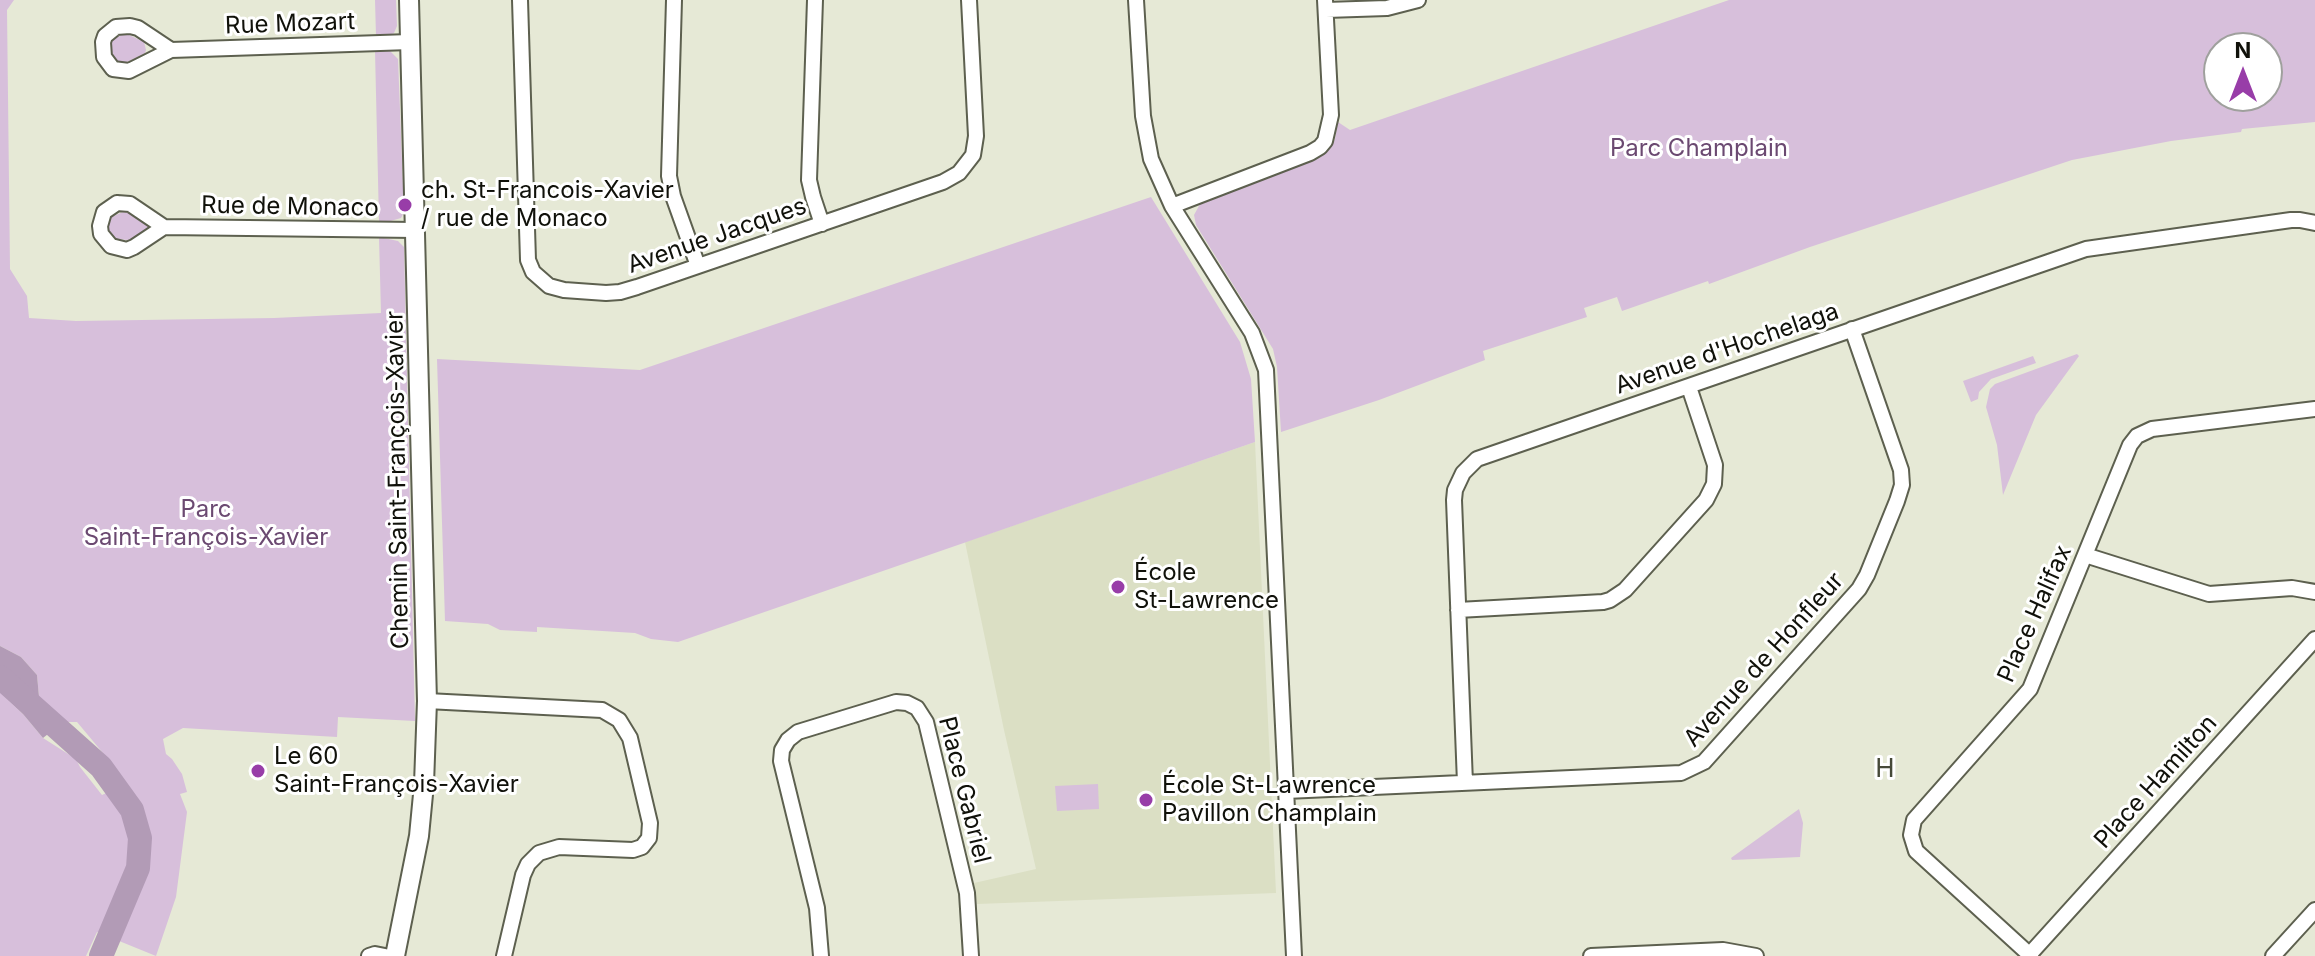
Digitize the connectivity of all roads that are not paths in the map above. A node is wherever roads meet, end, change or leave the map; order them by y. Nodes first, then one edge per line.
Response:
1 (409, 0) edge
2 (520, 0) edge
3 (674, 0) edge
4 (815, 0) edge
5 (969, 0) edge
6 (1136, 0) edge
7 (1418, 0) edge
8 (1325, 5) edge
9 (410, 42) junction
10 (171, 50) junction
11 (1172, 206) junction
12 (2315, 223) edge
13 (822, 224) junction
14 (164, 227) dead end
15 (416, 230) junction
16 (698, 266) junction
17 (1852, 329) junction
18 (1689, 387) junction
19 (2315, 409) edge
20 (2085, 555) junction
21 (2315, 592) edge
22 (1458, 610) junction
23 (2315, 639) edge
24 (427, 701) junction
25 (1465, 783) junction
26 (1286, 791) junction
27 (2315, 910) edge
28 (2030, 955) edge
29 (369, 956) edge
30 (385, 956) edge
31 (395, 956) edge
32 (504, 956) edge
33 (821, 956) edge
34 (971, 956) edge
35 (1294, 956) edge
36 (1591, 956) edge
37 (1756, 956) edge
38 (2273, 956) edge

1 - 9 street, Chemin Saint-François-Xavier
2 - 16 street, Avenue Jacques
3 - 16 street
4 - 13 street
5 - 13 street, Avenue Jacques
6 - 11 street
7 - 8 street
8 - 11 street
9 - 10 street, Rue Mozart
9 - 15 street, Chemin Saint-François-Xavier
10 - 10 street, Rue Mozart
11 - 26 street
12 - 17 street, Avenue d'Hochelaga
13 - 16 street, Avenue Jacques
14 - 15 street, Rue de Monaco
15 - 24 street, Chemin Saint-François-Xavier
17 - 18 street, Avenue d'Hochelaga
17 - 25 street, Avenue de Honfleur
18 - 22 street, Avenue d'Hochelaga
18 - 22 street
19 - 20 street, Place Halifax
20 - 21 street
20 - 28 street, Place Halifax
22 - 25 street, Avenue d'Hochelaga
23 - 28 street, Place Hamilton
24 - 31 street, Chemin Saint-François-Xavier
24 - 32 street
25 - 26 street, Avenue de Honfleur
26 - 35 street
27 - 38 street
29 - 30 street
33 - 34 street, Place Gabriel
36 - 37 street

